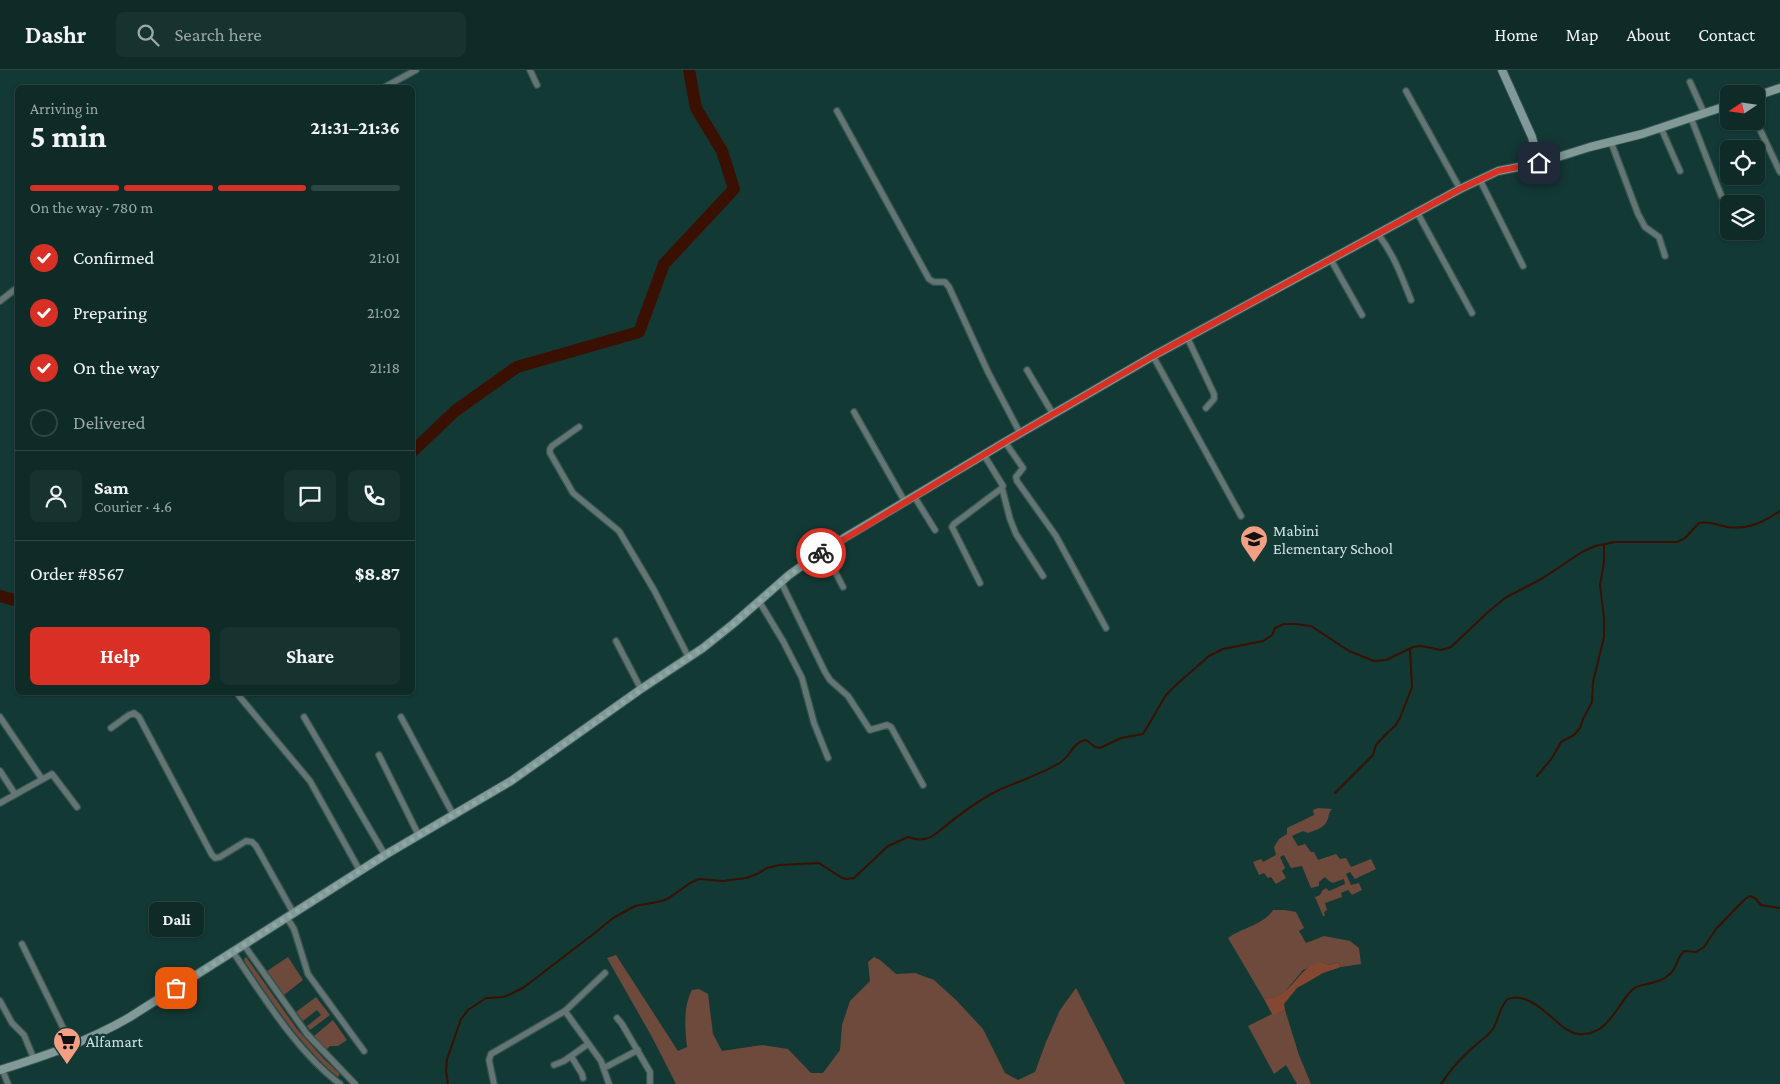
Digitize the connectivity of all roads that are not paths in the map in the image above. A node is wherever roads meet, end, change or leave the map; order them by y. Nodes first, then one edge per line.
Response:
1 (416, 70) edge
2 (530, 70) edge
3 (1502, 70) edge
4 (1690, 82) dead end
5 (388, 85) edge
6 (537, 85) dead end
7 (1780, 88) edge
8 (1406, 91) dead end
9 (1765, 93) edge
10 (1720, 108) edge
11 (836, 111) dead end
12 (1704, 113) junction
13 (1692, 118) junction
14 (1661, 128) junction
15 (1760, 130) edge
16 (1612, 142) junction
17 (1539, 163) junction
18 (1680, 171) dead end
19 (1780, 172) edge
20 (1480, 180) junction
21 (1460, 189) junction
22 (1721, 195) edge
23 (1417, 212) junction
24 (1378, 234) junction
25 (1665, 256) dead end
26 (1331, 260) junction
27 (1523, 266) dead end
28 (15, 289) edge
29 (1411, 300) dead end
30 (0, 301) edge
31 (1472, 313) dead end
32 (1362, 315) dead end
33 (1187, 338) junction
34 (1153, 356) junction
35 (1026, 370) dead end
36 (1206, 408) dead end
37 (854, 412) dead end
38 (1053, 414) junction
39 (579, 427) dead end
40 (1020, 433) junction
41 (1005, 442) junction
42 (984, 454) junction
43 (1002, 488) junction
44 (914, 496) junction
45 (905, 502) junction
46 (1241, 516) dead end
47 (935, 530) dead end
48 (824, 550) junction
49 (1043, 576) dead end
50 (781, 582) junction
51 (980, 583) dead end
52 (843, 587) dead end
53 (759, 601) junction
54 (1106, 628) dead end
55 (616, 641) dead end
56 (689, 658) junction
57 (642, 689) junction
58 (240, 696) dead end
59 (0, 717) edge
60 (304, 717) dead end
61 (401, 718) dead end
62 (111, 728) dead end
63 (379, 755) dead end
64 (828, 758) dead end
65 (0, 771) edge
66 (42, 779) junction
67 (923, 785) dead end
68 (15, 794) junction
69 (0, 803) edge
70 (77, 807) dead end
71 (454, 816) junction
72 (419, 836) junction
73 (385, 855) junction
74 (360, 871) junction
75 (290, 916) junction
76 (22, 944) dead end
77 (244, 945) junction
78 (233, 952) junction
79 (605, 973) dead end
80 (0, 1001) edge
81 (565, 1010) junction
82 (617, 1018) dead end
83 (588, 1044) junction
84 (72, 1046) junction
85 (638, 1050) junction
86 (364, 1051) dead end
87 (571, 1056) junction
88 (34, 1059) junction
89 (554, 1065) dead end
90 (604, 1068) junction
91 (1, 1069) edge
92 (583, 1078) dead end
93 (8, 1084) edge
94 (340, 1084) edge
95 (355, 1084) edge
96 (494, 1084) edge
97 (609, 1084) edge
98 (650, 1084) edge

1 - 5 street
2 - 6 street
3 - 17 main road
4 - 12 street
7 - 9 main road
8 - 21 street
10 - 12 main road
11 - 40 street
12 - 13 main road
13 - 14 main road
13 - 22 street
14 - 16 main road
14 - 18 street
15 - 19 street
16 - 17 main road
16 - 25 street
17 - 20 main road
20 - 21 main road
20 - 27 street
21 - 23 main road
23 - 24 main road
23 - 31 street
24 - 26 main road
24 - 29 street
26 - 32 street
26 - 33 main road
28 - 30 street
33 - 34 main road
33 - 36 street
34 - 38 main road
34 - 46 street
35 - 38 street
37 - 45 street
38 - 40 main road
39 - 56 street
40 - 41 main road
41 - 42 main road
41 - 54 street
42 - 43 street
42 - 44 main road
43 - 49 street
43 - 51 street
44 - 45 main road
44 - 47 street
45 - 48 main road
48 - 50 main road
48 - 52 street
50 - 53 main road
50 - 67 street
53 - 56 main road
53 - 64 street
55 - 57 street
56 - 57 main road
57 - 71 main road
58 - 74 street
59 - 66 street
60 - 73 street
61 - 71 street
62 - 75 street
63 - 72 street
65 - 68 street
66 - 68 street
66 - 70 street
68 - 69 street
71 - 72 main road
72 - 73 main road
73 - 74 main road
74 - 75 main road
75 - 77 main road
75 - 86 street
76 - 84 street
77 - 78 main road
77 - 95 street
78 - 84 main road
78 - 94 street
79 - 81 street
80 - 88 street
81 - 83 street
81 - 96 street
82 - 85 street
83 - 87 street
83 - 90 street
84 - 88 main road
85 - 90 street
85 - 98 street
87 - 89 street
87 - 92 street
88 - 91 main road
90 - 97 street
91 - 93 street

